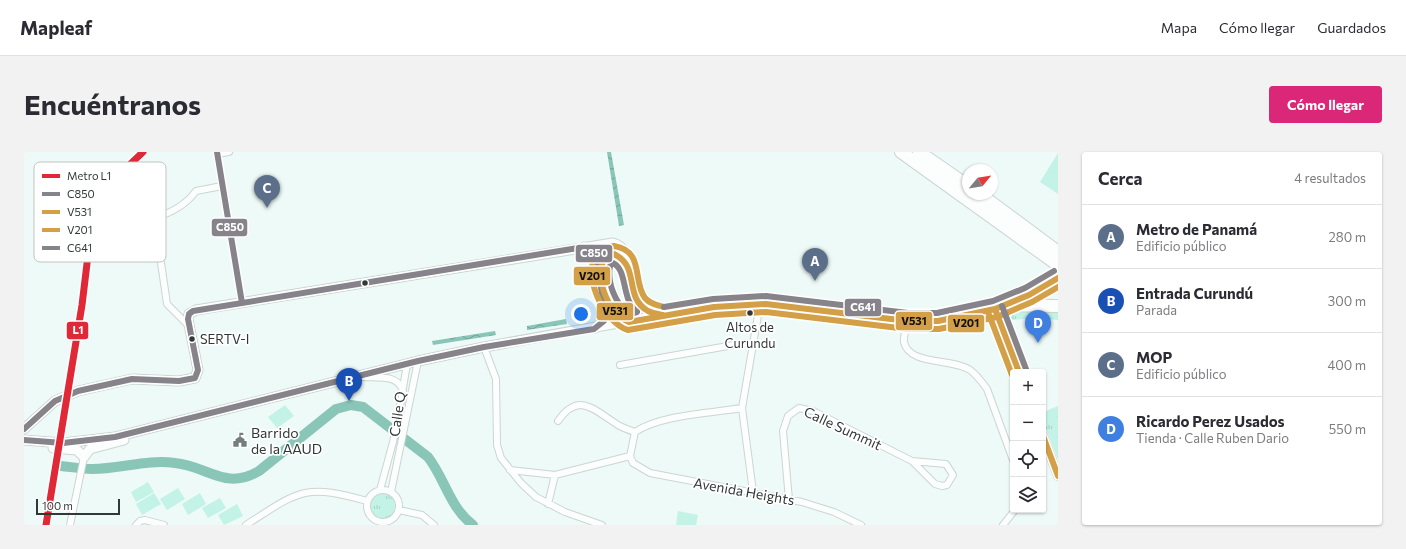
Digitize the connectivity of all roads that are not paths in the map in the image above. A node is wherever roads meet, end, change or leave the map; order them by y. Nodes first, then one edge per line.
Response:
1 (229, 152) edge
2 (901, 152) edge
3 (919, 152) edge
4 (217, 153) edge
5 (962, 182) edge
6 (222, 186) junction
7 (988, 200) edge
8 (166, 214) edge
9 (584, 247) junction
10 (1054, 253) edge
11 (161, 262) edge
12 (1058, 264) edge
13 (628, 266) junction
14 (1058, 278) edge
15 (242, 303) junction
16 (760, 304) junction
17 (1058, 306) edge
18 (1000, 307) junction
19 (663, 315) junction
20 (908, 321) junction
21 (629, 322) junction
22 (189, 327) junction
23 (594, 329) junction
24 (754, 345) junction
25 (484, 347) junction
26 (418, 361) junction
27 (406, 364) junction
28 (620, 365) dead end
29 (1018, 369) edge
30 (355, 377) junction
31 (403, 391) junction
32 (742, 408) junction
33 (34, 421) junction
34 (558, 421) dead end
35 (24, 429) edge
36 (140, 431) junction
37 (635, 432) junction
38 (24, 440) edge
39 (1045, 441) edge
40 (39, 442) junction
41 (1010, 452) edge
42 (630, 456) junction
43 (83, 458) junction
44 (912, 461) junction
45 (510, 470) junction
46 (555, 475) junction
47 (1058, 476) edge
48 (380, 490) junction
49 (391, 492) junction
50 (753, 492) junction
51 (789, 500) junction
52 (367, 501) junction
53 (548, 504) junction
54 (399, 510) junction
55 (1013, 513) edge
56 (375, 523) edge
57 (384, 524) edge
58 (599, 524) edge
59 (70, 525) edge
60 (136, 525) edge
61 (164, 525) edge
62 (246, 525) edge
63 (434, 525) edge
64 (862, 525) edge
65 (1003, 525) edge

1 - 4 street
2 - 10 highway
3 - 5 highway
4 - 6 street
6 - 8 street
6 - 15 street
7 - 10 highway
9 - 13 main road
9 - 15 main road
9 - 23 main road
10 - 12 highway
11 - 22 street
13 - 19 main road
13 - 21 main road
14 - 18 main road
15 - 22 main road
16 - 19 main road
16 - 20 main road
16 - 24 street
17 - 18 highway
18 - 20 main road
18 - 29 street
19 - 21 main road
20 - 41 street
21 - 23 main road
22 - 33 main road
23 - 25 main road
24 - 28 street
24 - 32 street
25 - 26 main road
25 - 45 street
26 - 27 main road
26 - 49 street, Calle Q
27 - 30 main road
27 - 31 street
30 - 31 street, Calle Q
30 - 36 main road
31 - 48 street, Calle Q
32 - 37 street
32 - 50 street
33 - 35 main road
33 - 40 main road
34 - 37 street
36 - 40 main road
36 - 43 main road
37 - 42 street
38 - 40 main road
39 - 47 street
40 - 43 main road
42 - 46 street
42 - 50 street, Avenida Heights
43 - 59 street
44 - 44 street
44 - 51 street, Calle Summit
45 - 46 street
45 - 53 street
46 - 53 street
48 - 49 street
48 - 52 street
49 - 54 street
50 - 51 street, Avenida Heights
51 - 64 street, Avenida Heights
52 - 56 street
52 - 62 street
53 - 58 street
54 - 57 street
54 - 63 street
55 - 65 street
56 - 57 street
60 - 61 street

